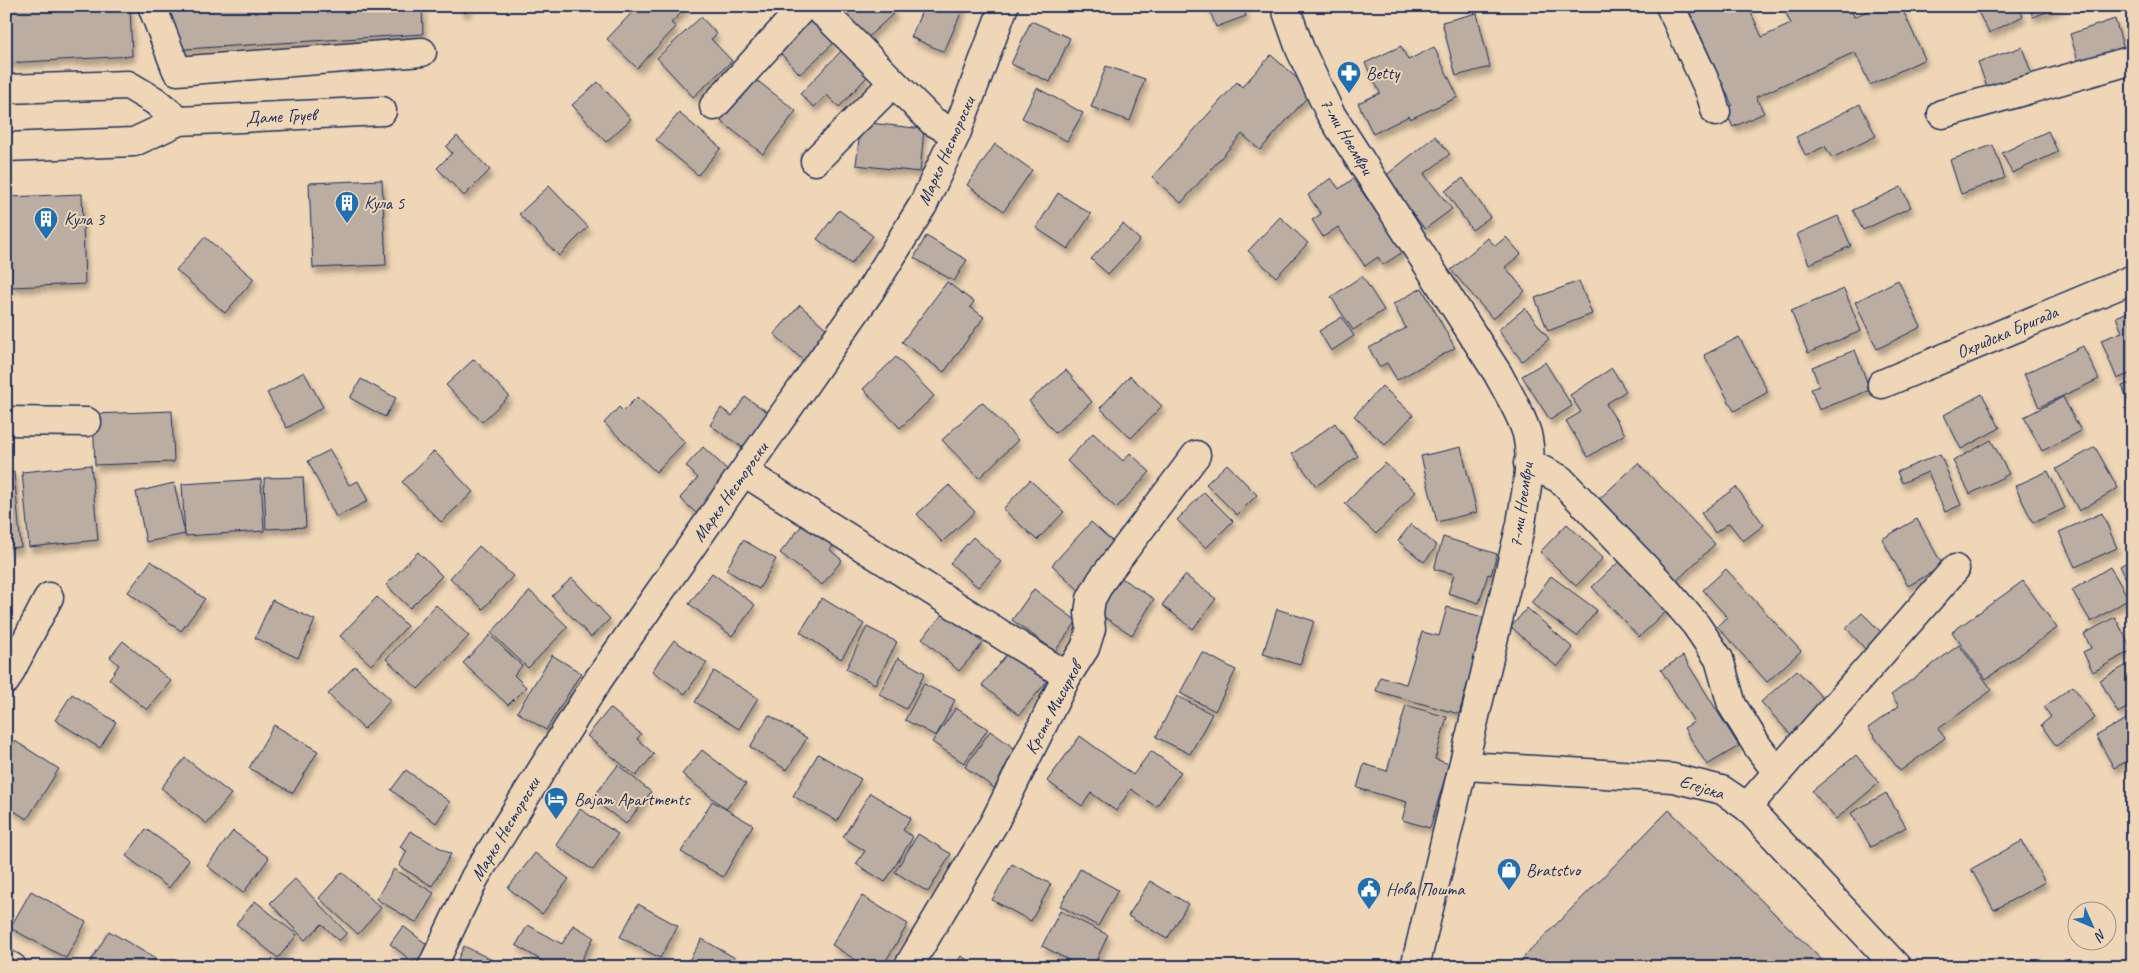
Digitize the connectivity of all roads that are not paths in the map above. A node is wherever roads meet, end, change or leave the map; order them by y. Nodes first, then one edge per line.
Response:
1 (152, 6) edge
2 (804, 6) edge
3 (814, 6) edge
4 (1004, 6) edge
5 (1285, 6) edge
6 (1670, 6) edge
7 (422, 52) dead end
8 (2133, 60) edge
9 (894, 83) junction
10 (6, 89) edge
11 (714, 106) dead end
12 (382, 111) dead end
13 (1716, 112) dead end
14 (1942, 114) dead end
15 (179, 121) junction
16 (956, 134) junction
17 (6, 148) edge
18 (815, 161) dead end
19 (2133, 279) edge
20 (1882, 384) dead end
21 (6, 420) edge
22 (88, 422) dead end
23 (1196, 455) dead end
24 (1528, 463) junction
25 (744, 472) junction
26 (1956, 569) dead end
27 (49, 597) dead end
28 (1067, 676) junction
29 (6, 680) edge
30 (1464, 766) junction
31 (1777, 772) junction
32 (1747, 807) junction
33 (6, 964) edge
34 (12, 967) edge
35 (432, 967) edge
36 (908, 967) edge
37 (1415, 967) edge
38 (1897, 967) edge

1 - 7 street
2 - 11 street
3 - 9 street
4 - 16 street, Марко Нестороски
5 - 24 street, 7-ми Ноември
6 - 13 street
8 - 14 street
9 - 16 street
9 - 18 street
10 - 15 street
12 - 15 street, Даме Груев
15 - 17 street, Даме Груев
16 - 25 street, Марко Нестороски
19 - 20 street, Охридска Бригада
21 - 22 street
23 - 28 street, Крсте Мисирков
24 - 30 street, 7-ми Ноември
24 - 31 street
25 - 28 street
25 - 35 street, Марко Нестороски
26 - 31 street
27 - 29 street
28 - 36 street, Крсте Мисирков
30 - 32 street, Егејска
30 - 37 street, 7-ми Ноември
31 - 32 street
32 - 38 street, Егејска
33 - 34 street

